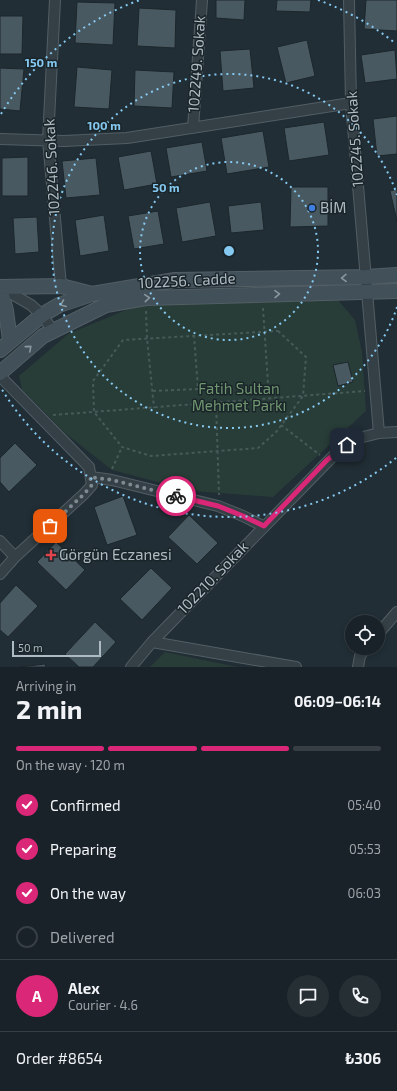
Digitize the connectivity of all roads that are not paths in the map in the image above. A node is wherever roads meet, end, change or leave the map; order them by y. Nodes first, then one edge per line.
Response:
1 (55, 0) edge
2 (202, 0) edge
3 (349, 0) edge
4 (351, 103) junction
5 (193, 128) junction
6 (0, 139) edge
7 (48, 140) junction
8 (397, 275) edge
9 (366, 277) junction
10 (61, 286) junction
11 (0, 287) edge
12 (397, 291) edge
13 (368, 292) junction
14 (92, 294) junction
15 (42, 315) junction
16 (54, 331) junction
17 (10, 340) junction
18 (0, 350) edge
19 (0, 375) edge
20 (397, 432) edge
21 (379, 433) junction
22 (90, 477) junction
23 (264, 526) junction
24 (0, 542) edge
25 (16, 557) junction
26 (0, 574) edge
27 (397, 612) edge
28 (385, 626) edge
29 (152, 642) junction
30 (361, 655) edge
31 (131, 667) edge
32 (296, 667) edge
33 (358, 667) edge

1 - 7 street, 102246. Sokak
2 - 5 street, 102249. Sokak
3 - 4 street, 102245. Sokak
4 - 5 street
4 - 9 street, 102245. Sokak
5 - 7 street
6 - 7 street
7 - 10 street, 102246. Sokak
8 - 9 street, 102256. Cadde
9 - 13 street, 102245. Sokak
9 -> 14 street, 102256. Cadde
10 - 11 street
10 - 14 street
11 - 15 street
11 - 17 street
12 - 13 street, 102256. Cadde
16 -> 13 street, 102256. Cadde
13 - 21 street, 102245. Sokak
14 -> 15 street, 102256. Cadde
15 - 16 street
15 - 17 street, 102256. Cadde
19 -> 16 street, 102256. Cadde
17 - 18 street, 102256. Cadde
19 - 22 street
20 - 21 street, 102210. Sokak
21 - 23 street, 102210. Sokak
22 - 23 street
22 - 25 street
23 - 29 street, 102210. Sokak
24 - 25 street
25 - 26 street
27 - 28 street
29 - 31 street, 102210. Sokak
29 - 32 street
30 - 33 street

